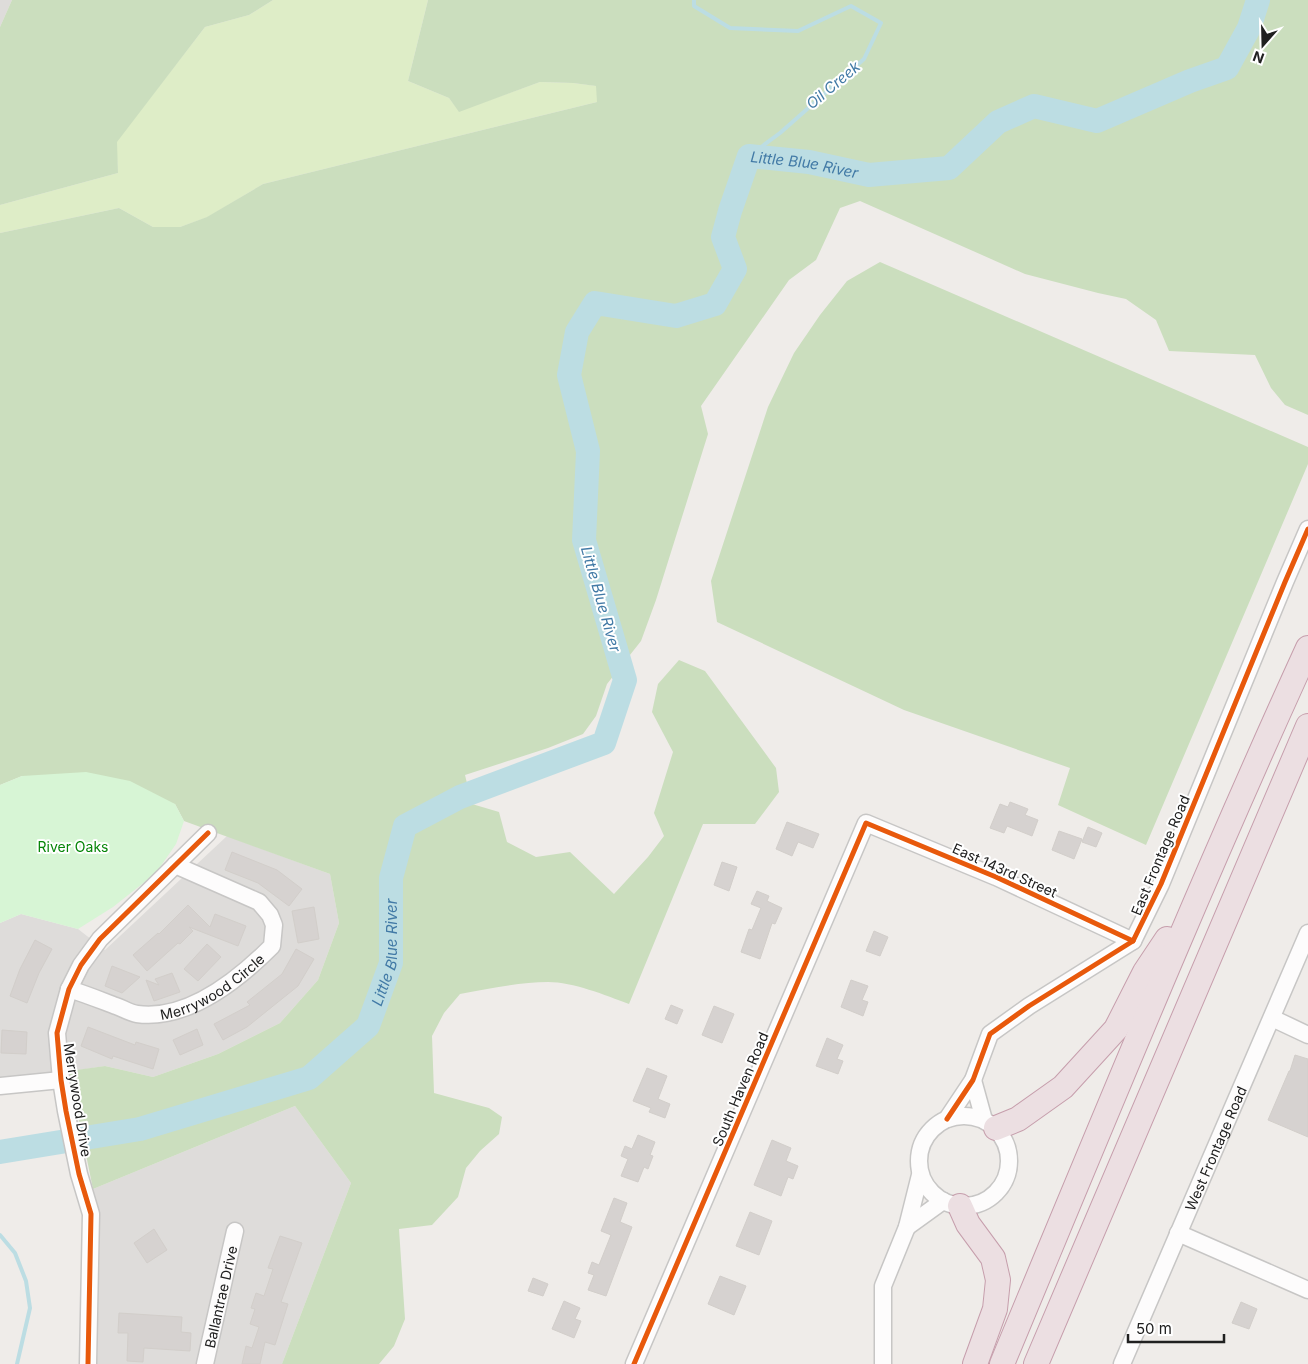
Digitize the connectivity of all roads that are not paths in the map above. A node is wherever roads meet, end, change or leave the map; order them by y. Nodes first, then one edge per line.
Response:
1 (1308, 529) edge
2 (1308, 648) edge
3 (1308, 726) edge
4 (866, 823) joint
5 (208, 833) dead end
6 (175, 865) junction
7 (1206, 879) junction
8 (1308, 933) edge
9 (1133, 941) junction
10 (69, 989) junction
11 (1272, 1018) junction
12 (1308, 1035) edge
13 (61, 1080) junction
14 (973, 1080) junction
15 (0, 1086) edge
16 (947, 1120) junction
17 (990, 1124) junction
18 (920, 1175) junction
19 (951, 1204) junction
20 (907, 1227) junction
21 (236, 1231) dead end
22 (1178, 1233) junction
23 (1308, 1290) edge
24 (88, 1364) edge
25 (205, 1364) edge
26 (634, 1364) edge
27 (883, 1364) edge
28 (975, 1364) edge
29 (1002, 1364) edge
30 (1036, 1364) edge
31 (1122, 1364) edge

1 - 9 street, East Frontage Road
2 - 7 highway
3 - 30 highway
4 - 9 street, East 143rd Street
4 - 26 street, South Haven Road
5 - 6 street, Merrywood Drive
6 - 10 street, Merrywood Drive
6 - 10 street, Merrywood Circle
7 - 17 highway
7 - 29 highway
8 - 11 street, West Frontage Road
9 - 14 street
10 - 13 street, Merrywood Drive
11 - 12 street
11 - 22 street, West Frontage Road
13 - 15 street
13 - 24 street, Merrywood Drive
14 - 16 street
14 - 17 street
16 - 17 street
16 - 18 street
17 - 19 street
18 - 19 street
18 - 20 street
19 - 20 street
19 - 28 highway
20 - 27 street
21 - 25 street, Ballantrae Drive
22 - 23 street
22 - 31 street, West Frontage Road

